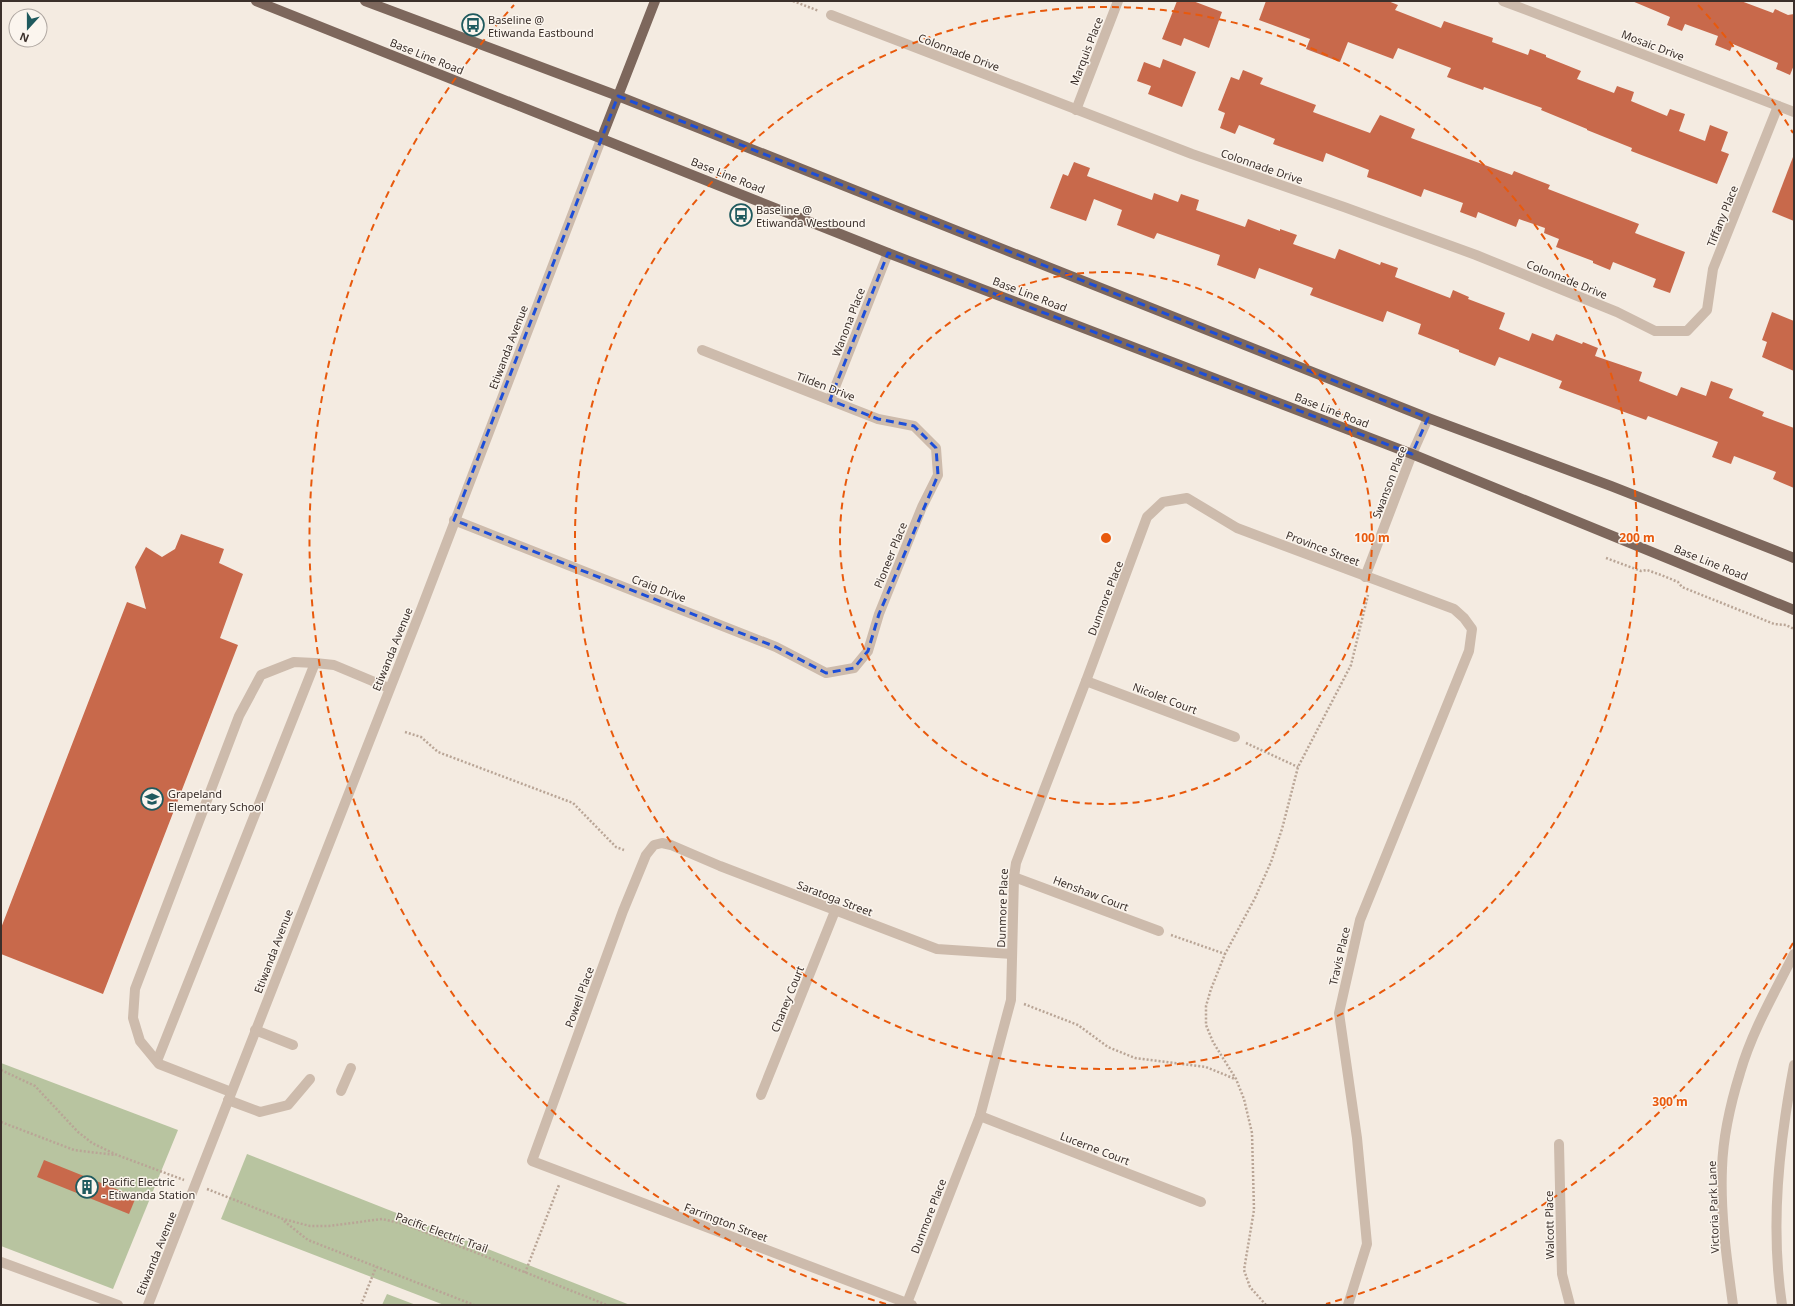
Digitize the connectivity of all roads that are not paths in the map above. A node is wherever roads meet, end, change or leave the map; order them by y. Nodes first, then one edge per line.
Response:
1 (256, 1) edge
2 (365, 1) edge
3 (655, 1) edge
4 (1118, 1) edge
5 (1504, 1) edge
6 (831, 15) road end
7 (618, 96) junction
8 (1778, 106) junction
9 (1076, 110) junction
10 (1794, 112) edge
11 (602, 137) junction
12 (888, 253) junction
13 (1686, 330) joint
14 (702, 350) dead end
15 (830, 400) junction
16 (1428, 418) junction
17 (936, 448) joint
18 (1412, 454) junction
19 (1163, 502) joint
20 (454, 520) junction
21 (1794, 558) edge
22 (1365, 577) junction
23 (1794, 610) edge
24 (1472, 629) joint
25 (315, 663) junction
26 (854, 668) joint
27 (1086, 681) junction
28 (389, 688) junction
29 (1235, 737) road end
30 (654, 845) joint
31 (1014, 877) junction
32 (835, 911) junction
33 (1159, 931) road end
34 (1012, 954) junction
35 (1793, 957) edge
36 (255, 1030) junction
37 (293, 1045) dead end
38 (157, 1061) junction
39 (1794, 1065) edge
40 (351, 1068) dead end
41 (310, 1079) dead end
42 (342, 1091) dead end
43 (762, 1095) dead end
44 (230, 1096) junction
45 (980, 1116) junction
46 (1559, 1144) dead end
47 (532, 1161) joint
48 (1201, 1202) dead end
49 (1, 1262) edge
50 (910, 1304) edge
51 (118, 1305) edge
52 (148, 1305) edge
53 (1348, 1305) edge
54 (1570, 1305) edge
55 (1733, 1305) edge
56 (1782, 1305) edge

1 - 11 main road, Base Line Road
2 - 7 main road
3 - 7 main road, Etiwanda Avenue
4 - 9 street, Marquis Place
5 - 8 street, Mosaic Drive
6 - 9 street, Colonnade Drive
7 - 11 main road, Etiwanda Avenue
7 - 16 main road
8 - 10 street, Mosaic Drive
8 - 13 street, Tiffany Place
9 - 13 street, Colonnade Drive
11 - 12 main road, Base Line Road
11 - 20 street, Etiwanda Avenue
12 - 15 street, Wanona Place
12 - 18 main road, Base Line Road
14 - 15 street, Tilden Drive
15 - 17 street, Tilden Drive
16 - 18 street, Swanson Place
16 - 21 main road
17 - 26 street, Pioneer Place
18 - 22 street, Swanson Place
18 - 23 main road, Base Line Road
19 - 22 street, Province Street
19 - 27 street, Dunmore Place
20 - 26 street, Craig Drive
20 - 28 street, Etiwanda Avenue
22 - 24 street, Province Street
24 - 53 street, Travis Place
25 - 28 street
25 - 38 street
25 - 38 street
27 - 29 street, Nicolet Court
27 - 31 street, Dunmore Place
28 - 36 street, Etiwanda Avenue
30 - 32 street, Saratoga Street
30 - 47 street, Powell Place
31 - 33 street, Henshaw Court
31 - 34 street, Dunmore Place
32 - 34 street, Saratoga Street
32 - 43 street, Chaney Court
34 - 45 street, Dunmore Place
35 - 55 street, Victoria Park Lane
36 - 37 street
36 - 44 street, Etiwanda Avenue
38 - 44 street
39 - 56 street
40 - 42 street
41 - 44 street
44 - 52 street, Etiwanda Avenue
45 - 48 street, Lucerne Court
45 - 50 street, Dunmore Place
46 - 54 street, Walcott Place
47 - 50 street, Farrington Street
49 - 51 street

